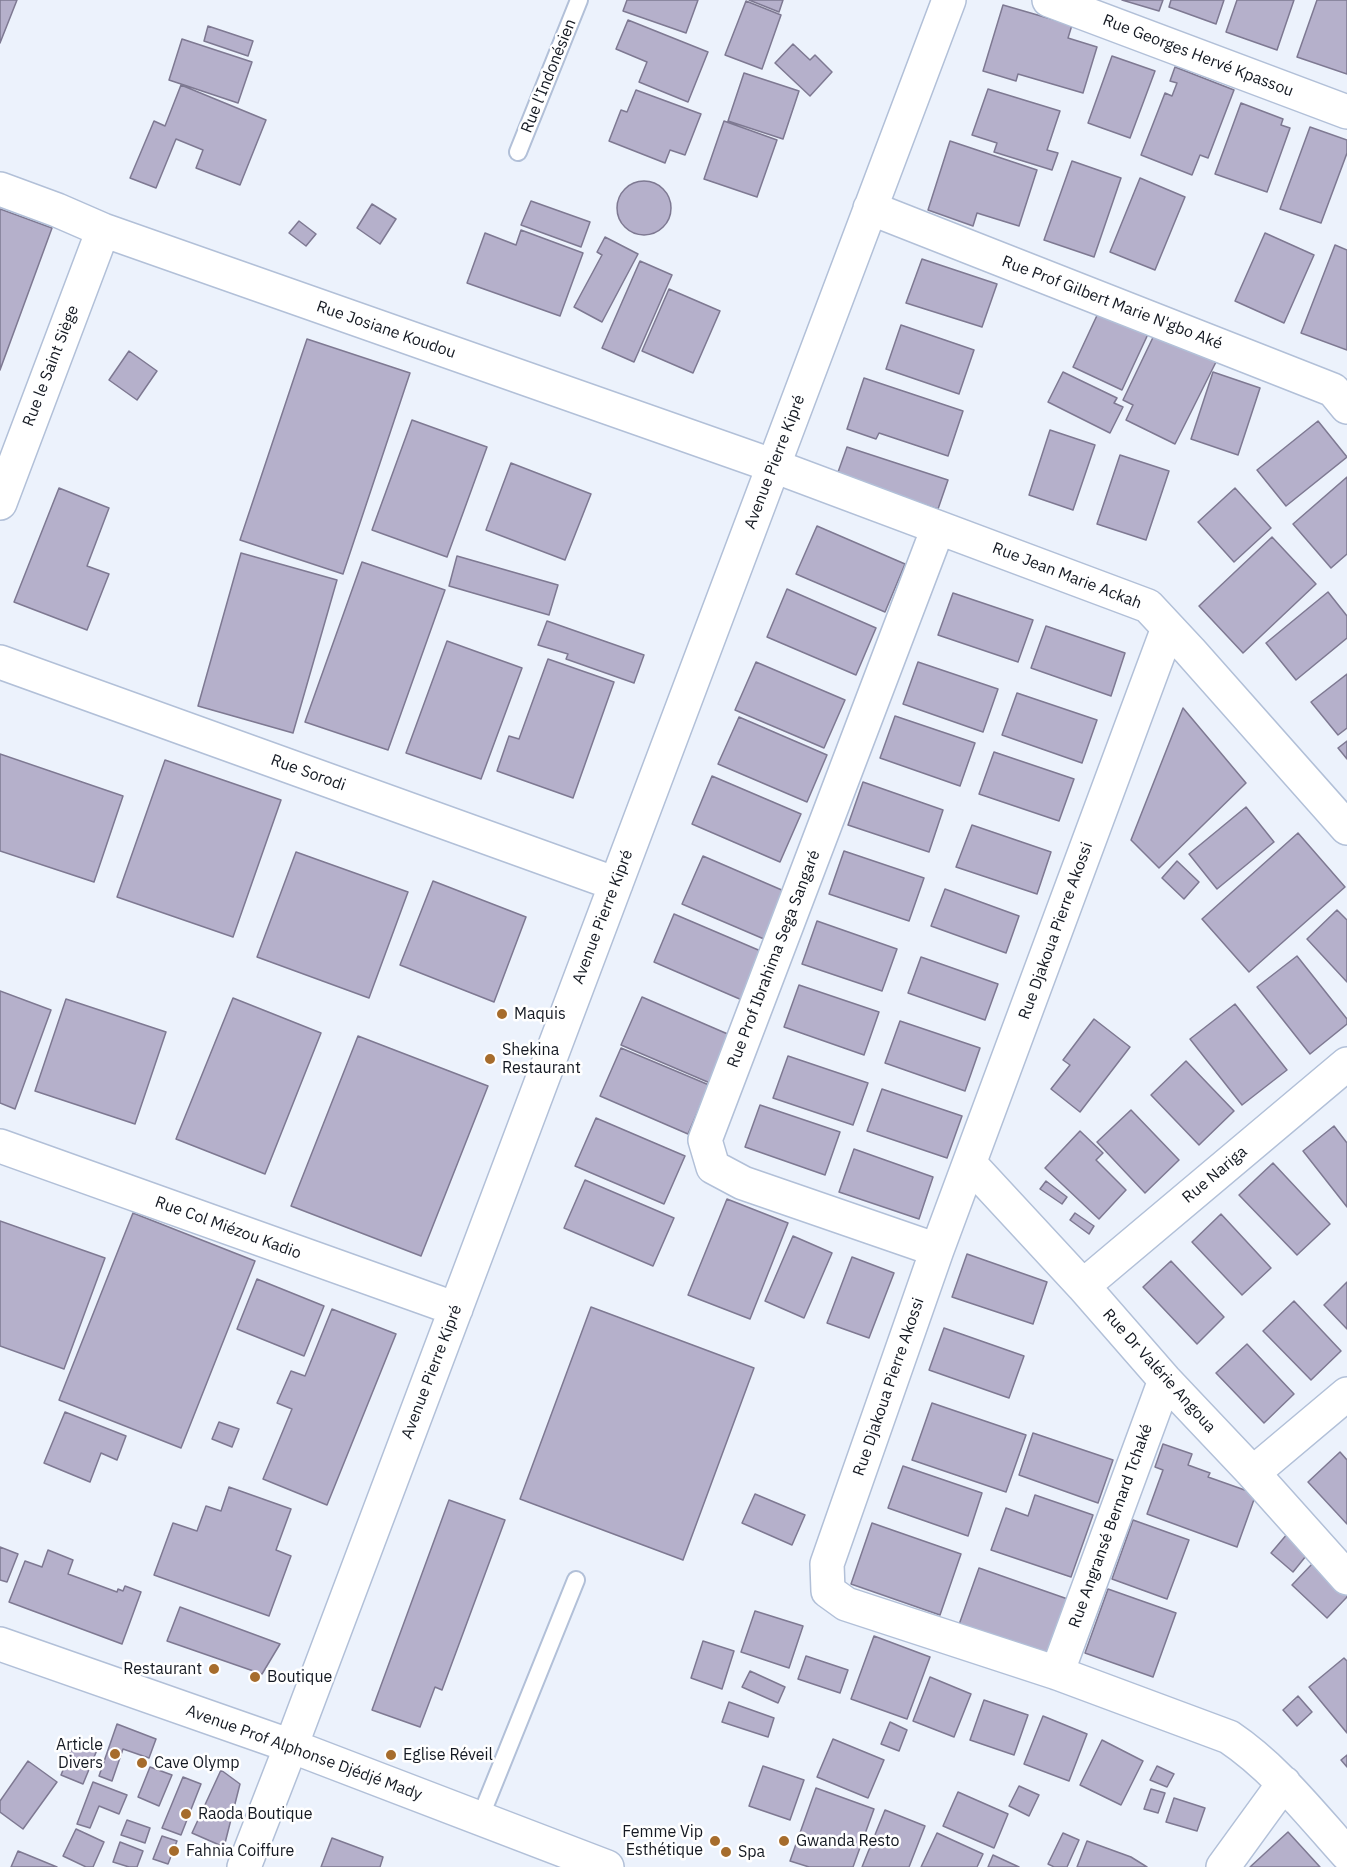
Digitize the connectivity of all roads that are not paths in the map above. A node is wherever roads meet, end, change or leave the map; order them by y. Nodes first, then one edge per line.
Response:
1 (579, 0) edge
2 (949, 0) edge
3 (1049, 0) edge
4 (1347, 112) edge
5 (518, 152) dead end
6 (0, 189) edge
7 (870, 208) junction
8 (103, 230) junction
9 (1342, 392) edge
10 (774, 466) junction
11 (0, 502) edge
12 (938, 528) junction
13 (1168, 628) junction
14 (0, 662) edge
15 (1347, 828) edge
16 (616, 884) junction
17 (1347, 1064) edge
18 (0, 1146) edge
19 (970, 1164) junction
20 (937, 1250) junction
21 (1083, 1286) junction
22 (456, 1310) junction
23 (1165, 1380) junction
24 (1347, 1394) edge
25 (1253, 1473) junction
26 (1347, 1578) edge
27 (576, 1580) dead end
28 (0, 1644) edge
29 (1057, 1673) junction
30 (291, 1746) junction
31 (1284, 1783) junction
32 (480, 1818) junction
33 (1347, 1854) edge
34 (244, 1867) edge
35 (607, 1867) edge
36 (1223, 1867) edge

1 - 5 lane, Rue l'Indonésien
2 - 7 street, Avenue Pierre Kipré
3 - 4 street, Rue Georges Hervé Kpassou
6 - 8 street, Rue Josiane Koudou
7 - 9 street, Rue Prof Gilbert Marie N'gbo Aké
7 - 10 street, Avenue Pierre Kipré
8 - 10 street, Rue Josiane Koudou
8 - 11 street, Rue le Saint Siège
10 - 12 street, Rue Jean Marie Ackah
10 - 16 street, Avenue Pierre Kipré
12 - 13 street, Rue Jean Marie Ackah
12 - 20 street, Rue Prof Ibrahima Sega Sangaré
13 - 15 street, Rue Jean Marie Ackah
13 - 19 street, Rue Djakoua Pierre Akossi
14 - 16 street, Rue Sorodi
16 - 22 street, Avenue Pierre Kipré
17 - 21 street, Rue Nariga
18 - 22 street, Rue Col Miézou Kadio
19 - 20 street, Rue Djakoua Pierre Akossi
19 - 21 street, Rue Dr Valérie Angoua
20 - 29 street, Rue Djakoua Pierre Akossi
21 - 23 street, Rue Dr Valérie Angoua
22 - 30 street, Avenue Pierre Kipré
23 - 25 street, Rue Dr Valérie Angoua
23 - 29 street, Rue Angransé Bernard Tchaké
24 - 25 street
25 - 26 street, Rue Dr Valérie Angoua
27 - 32 lane
28 - 30 street, Avenue Prof Alphonse Djédjé Mady
29 - 31 street, Rue Djakoua Pierre Akossi
30 - 32 street, Avenue Prof Alphonse Djédjé Mady
30 - 34 street, Avenue Pierre Kipré
31 - 33 street, Rue Djakoua Pierre Akossi
31 - 36 street
32 - 35 street, Avenue Prof Alphonse Djédjé Mady

